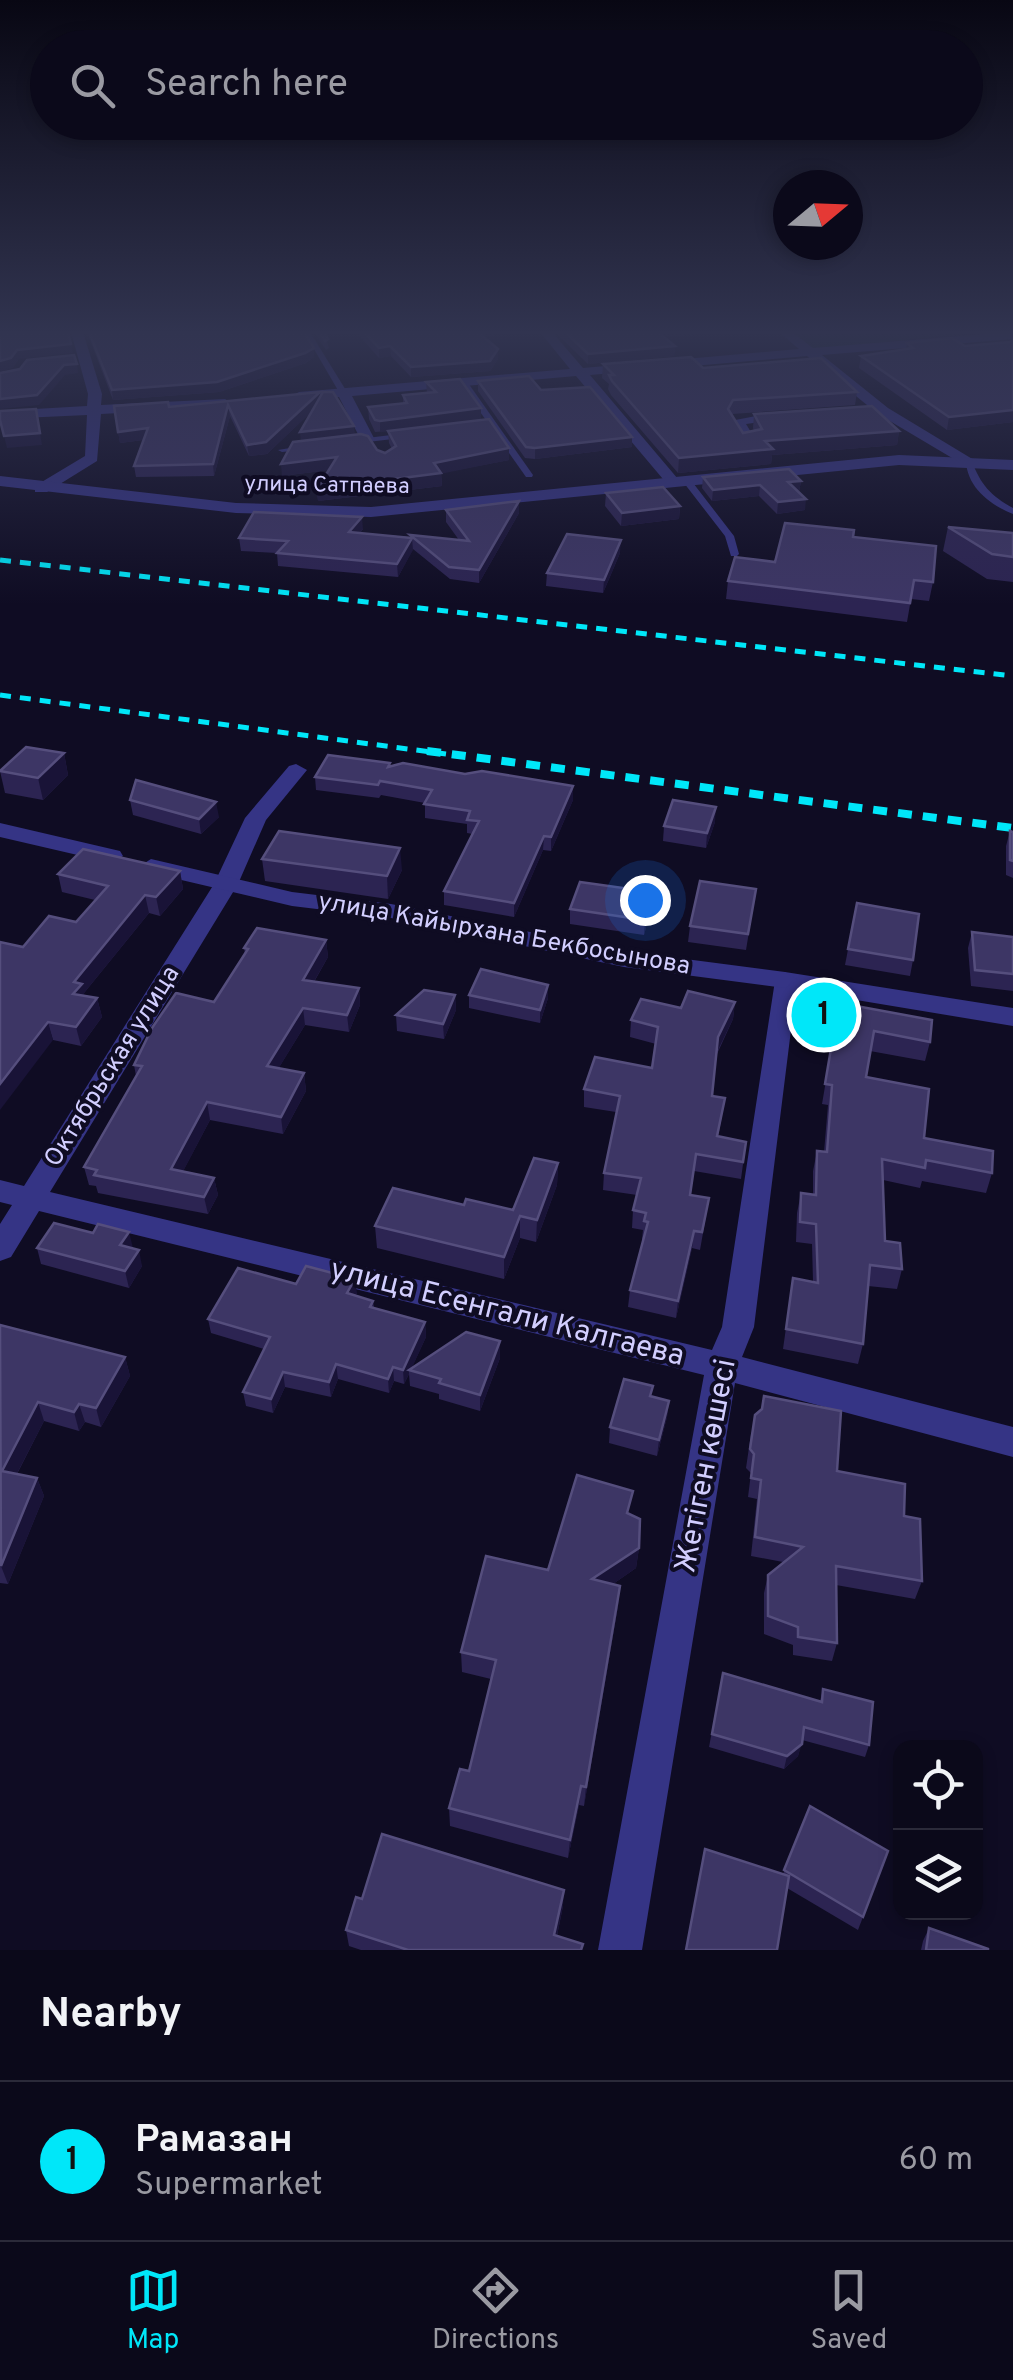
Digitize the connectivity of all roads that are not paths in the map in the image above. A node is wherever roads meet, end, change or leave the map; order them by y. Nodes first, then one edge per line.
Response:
1 (93, 423) edge
2 (361, 423) edge
3 (626, 423) edge
4 (738, 423) edge
5 (901, 423) edge
6 (492, 425) joint
7 (473, 427) edge
8 (414, 434) edge
9 (371, 439) junction
10 (351, 442) edge
11 (750, 442) edge
12 (316, 446) edge
13 (282, 450) dead end
14 (386, 456) edge
15 (969, 462) junction
16 (1011, 464) edge
17 (528, 475) dead end
18 (0, 481) edge
19 (680, 482) junction
20 (40, 489) junction
21 (1013, 510) edge
22 (734, 554) edge
23 (296, 770) dead end
24 (0, 830) edge
25 (226, 884) junction
26 (785, 980) junction
27 (1013, 1018) edge
28 (0, 1192) edge
29 (32, 1199) junction
30 (0, 1249) edge
31 (722, 1366) junction
32 (1013, 1442) edge
33 (620, 1950) edge

1 - 20 street
2 - 9 street
3 - 19 street
4 - 11 street
5 - 15 street
6 - 7 lane
6 - 17 lane
8 - 9 lane
9 - 10 lane
9 - 14 street
12 - 13 lane
15 - 16 street, улица Сатпаева
15 - 19 street, улица Сатпаева
15 - 21 lane
18 - 20 street, улица Сатпаева
19 - 20 street, улица Сатпаева
19 - 22 lane
23 - 25 street, Октябрьская улица
24 - 25 street, улица Кайырхана Бекбосынова
25 - 26 street, улица Кайырхана Бекбосынова
25 - 29 street, Октябрьская улица
26 - 27 street, улица Кайырхана Бекбосынова
26 - 31 street, Жетіген көшесі
28 - 29 street, улица Есенгали Калгаева
29 - 30 street, Октябрьская улица
29 - 31 street, улица Есенгали Калгаева
31 - 32 street, улица Есенгали Калгаева
31 - 33 street, Жетіген көшесі

